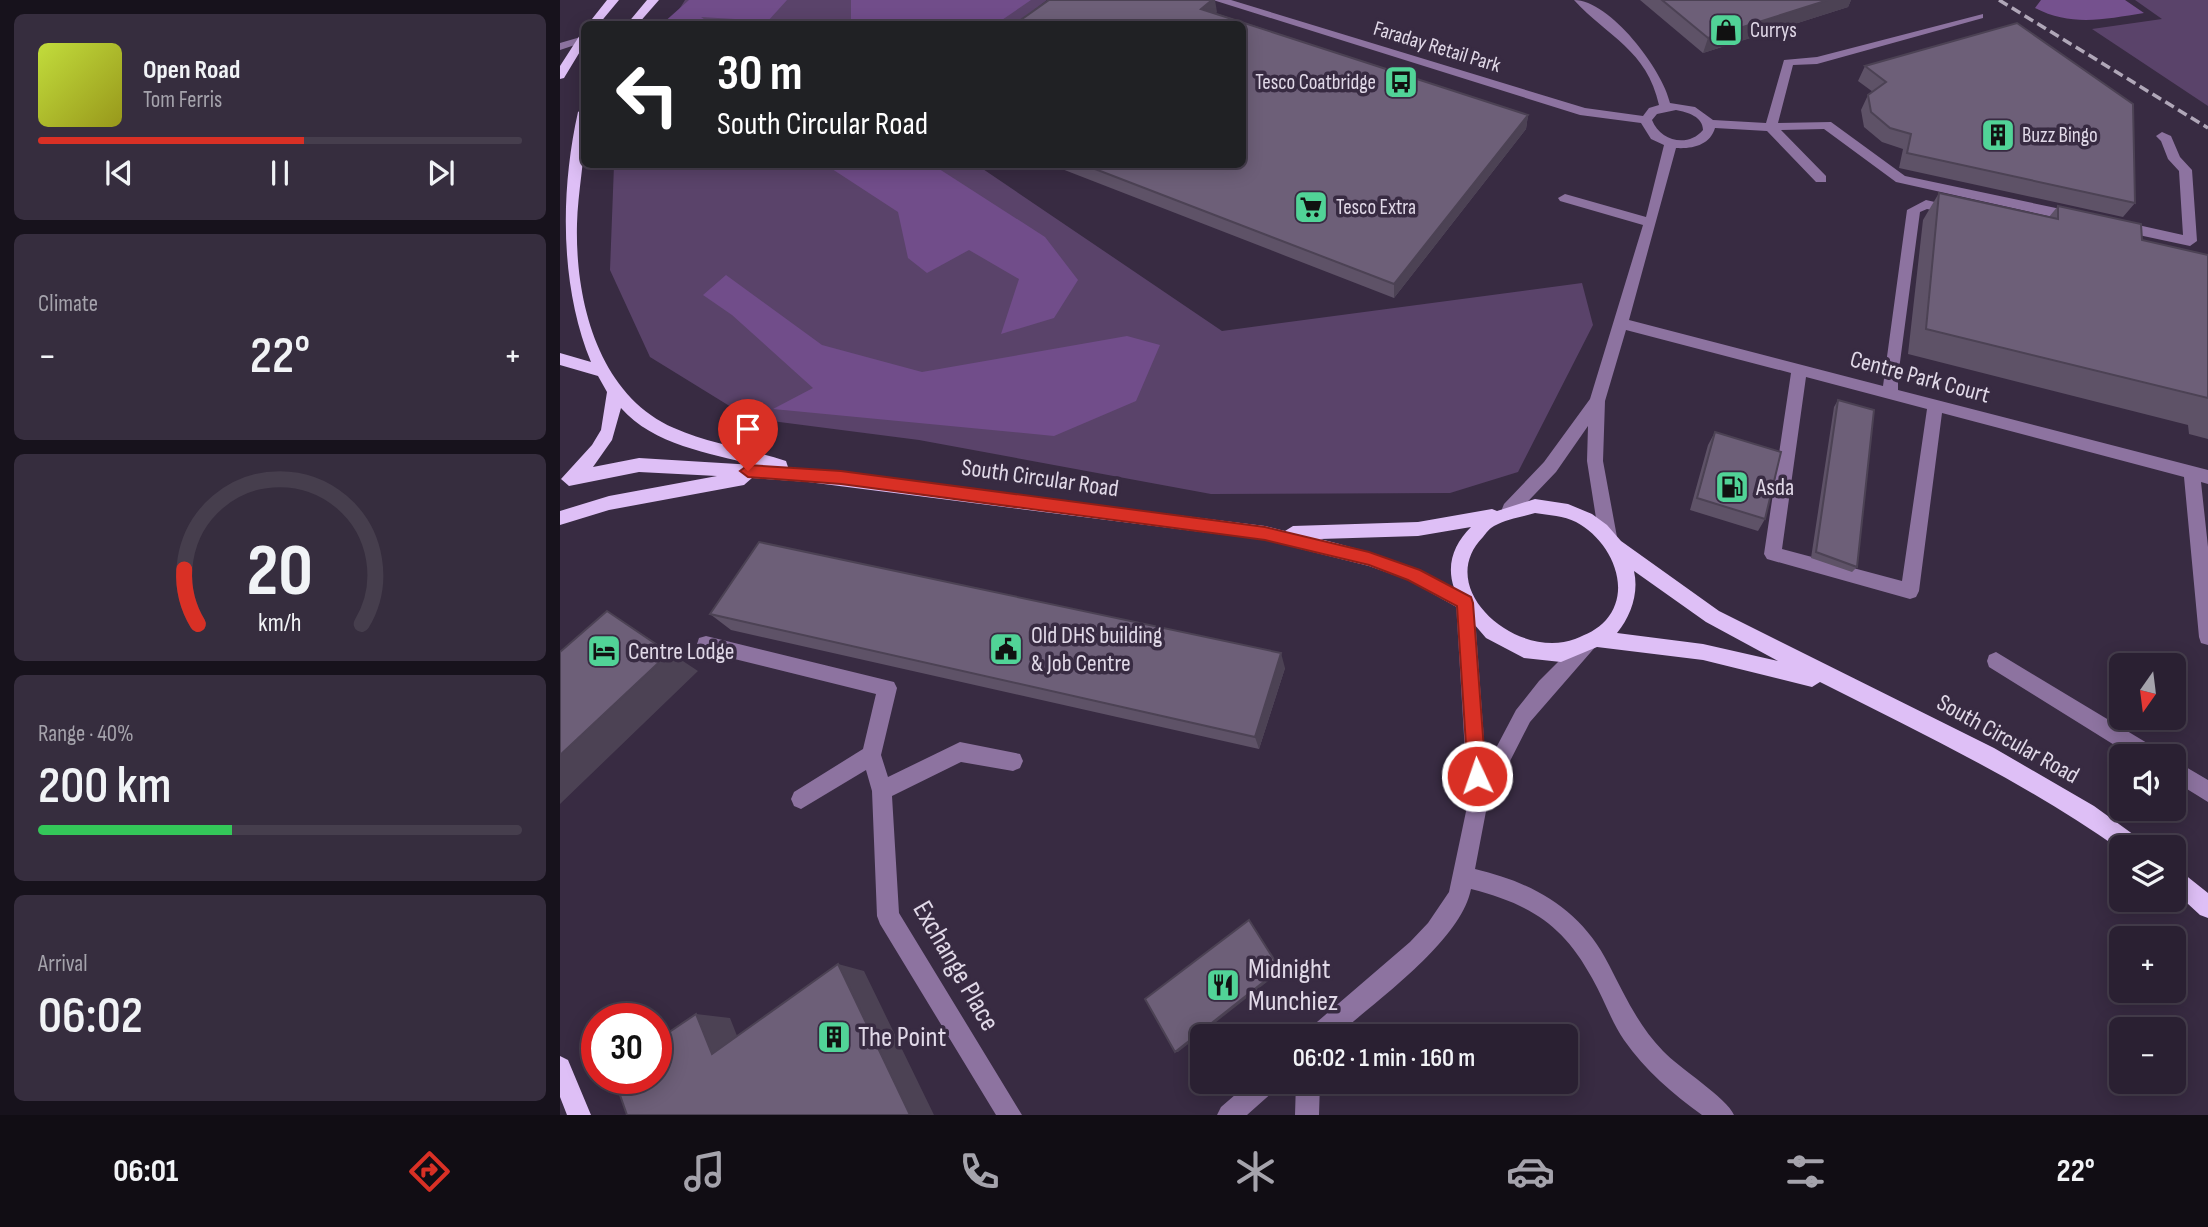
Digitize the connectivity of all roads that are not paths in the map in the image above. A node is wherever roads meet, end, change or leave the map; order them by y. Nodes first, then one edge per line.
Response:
1 (613, 0) edge
2 (653, 0) edge
3 (1219, 0) edge
4 (1580, 0) edge
5 (1979, 16) dead end
6 (596, 21) edge
7 (635, 21) edge
8 (581, 39) edge
9 (581, 43) edge
10 (560, 47) edge
11 (560, 75) edge
12 (1665, 107) junction
13 (1646, 120) junction
14 (1709, 124) junction
15 (581, 125) edge
16 (1771, 128) junction
17 (2162, 136) dead end
18 (1671, 143) junction
19 (1821, 179) dead end
20 (1565, 198) dead end
21 (1967, 213) edge
22 (1651, 223) junction
23 (1621, 323) junction
24 (560, 359) edge
25 (1799, 370) junction
26 (600, 371) junction
27 (615, 390) junction
28 (1891, 395) junction
29 (1597, 401) junction
30 (1935, 407) junction
31 (775, 472) junction
32 (808, 475) junction
33 (2200, 475) edge
34 (565, 481) edge
35 (1503, 512) junction
36 (560, 518) edge
37 (1265, 533) junction
38 (1611, 541) junction
39 (1465, 603) junction
40 (2208, 636) edge
41 (1592, 642) junction
42 (706, 644) dead end
43 (1996, 661) dead end
44 (1849, 689) junction
45 (2131, 744) edge
46 (871, 755) junction
47 (1013, 761) dead end
48 (2186, 778) edge
49 (882, 791) junction
50 (2208, 792) edge
51 (801, 799) dead end
52 (1478, 802) junction
53 (2117, 835) edge
54 (1465, 877) junction
55 (2186, 888) edge
56 (2208, 907) edge
57 (1332, 1024) edge
58 (560, 1068) edge
59 (1253, 1094) edge
60 (1307, 1094) edge
61 (579, 1115) edge
62 (1010, 1115) edge
63 (1228, 1115) edge
64 (1307, 1115) edge
65 (1722, 1115) edge

1 - 6 main road
2 - 7 main road
3 - 13 street, Faraday Retail Park
4 - 12 street
5 - 16 street
8 - 10 street
9 - 11 main road
12 - 13 street
12 - 14 street
13 - 18 street
14 - 16 street
14 - 18 street
15 - 26 main road, South Circular Road
16 - 17 street
16 - 19 street
18 - 22 street
20 - 22 street
21 - 28 street
22 - 23 street
23 - 25 street, Centre Park Court
23 - 29 street
24 - 26 main road
25 - 28 street, Centre Park Court
25 - 30 street
26 - 27 main road, South Circular Road
27 - 32 main road, South Circular Road
27 - 34 main road
28 - 30 street, Centre Park Court
29 - 35 street
29 - 38 street
30 - 33 street, Centre Park Court
31 - 32 main road, South Circular Road
31 - 34 main road, South Circular Road
31 - 36 main road
32 - 37 main road, South Circular Road
33 - 40 street
35 - 37 main road, South Circular Road
35 - 38 main road
35 - 39 main road
37 - 39 main road, South Circular Road
38 - 41 main road
38 - 44 main road, South Circular Road
39 - 41 main road
39 - 52 street
41 - 44 main road, South Circular Road
41 - 52 street
42 - 46 street
43 - 45 street
44 - 53 main road, South Circular Road
46 - 49 street, Exchange Place
46 - 51 street
47 - 49 street
48 - 50 street
49 - 62 street, Exchange Place
52 - 54 street
54 - 57 street
54 - 65 street
55 - 56 main road
58 - 61 main road
59 - 63 street
60 - 64 street

